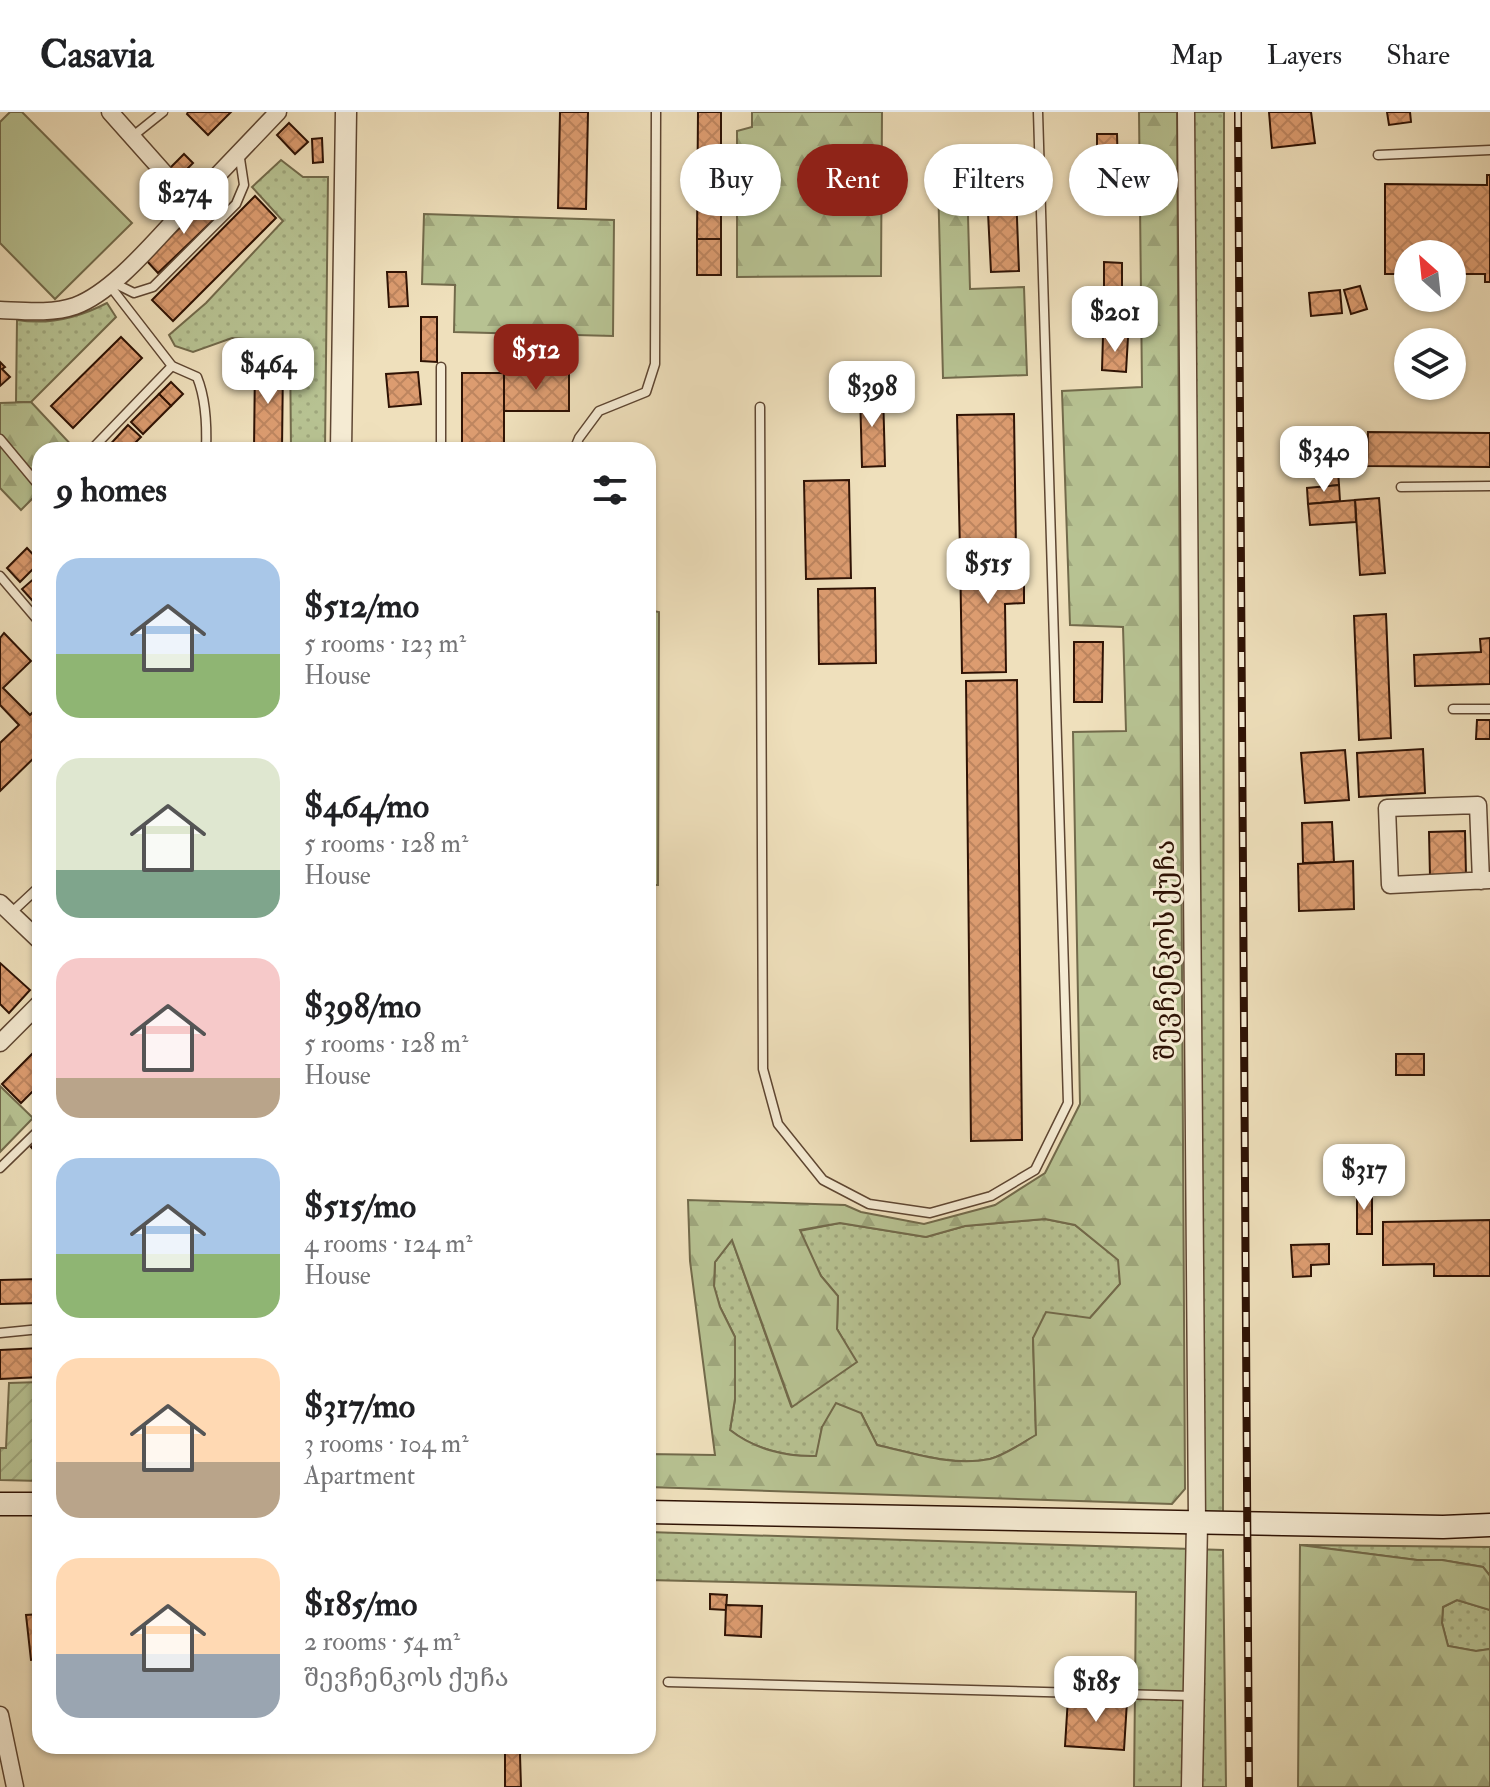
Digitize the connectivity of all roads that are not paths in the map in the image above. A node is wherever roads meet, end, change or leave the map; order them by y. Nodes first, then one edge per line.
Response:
1 (110, 112) edge
2 (163, 112) edge
3 (278, 112) edge
4 (346, 112) edge
5 (656, 112) edge
6 (1038, 112) edge
7 (1186, 112) edge
8 (133, 136) junction
9 (1490, 150) edge
10 (239, 152) junction
11 (1378, 155) dead end
12 (191, 203) junction
13 (112, 284) junction
14 (0, 310) edge
15 (172, 366) junction
16 (441, 367) dead end
17 (760, 407) dead end
18 (1, 441) edge
19 (99, 442) edge
20 (206, 442) edge
21 (341, 442) edge
22 (441, 442) edge
23 (577, 442) edge
24 (32, 478) edge
25 (1490, 486) edge
26 (1401, 487) dead end
27 (0, 576) edge
28 (32, 614) edge
29 (1453, 709) dead end
30 (1490, 709) edge
31 (1485, 881) edge
32 (32, 891) edge
33 (6, 908) edge
34 (32, 933) edge
35 (32, 1011) edge
36 (0, 1043) edge
37 (32, 1137) edge
38 (0, 1168) edge
39 (32, 1330) edge
40 (0, 1333) edge
41 (0, 1504) edge
42 (32, 1504) edge
43 (656, 1512) edge
44 (1197, 1523) junction
45 (1490, 1525) edge
46 (668, 1682) dead end
47 (1194, 1696) junction
48 (0, 1715) edge
49 (15, 1787) edge
50 (1192, 1787) edge

1 - 8 street
2 - 8 lane
3 - 10 street
4 - 21 street
5 - 23 lane
6 - 17 lane
7 - 44 street, შევჩენკოს ქუჩა
8 - 12 street
9 - 11 lane
10 - 12 street
10 - 13 lane
12 - 13 street
13 - 14 street
13 - 15 lane
15 - 19 lane
15 - 20 lane
16 - 22 lane
18 - 24 lane
25 - 26 lane
27 - 28 lane
29 - 30 lane
31 - 31 street
32 - 33 lane
33 - 34 street
35 - 36 street
37 - 38 lane
39 - 40 lane
41 - 42 main road
43 - 44 main road
44 - 45 main road
44 - 47 street, შევჩენკოს ქუჩა
46 - 47 lane
47 - 50 street, შევჩენკოს ქუჩა
48 - 49 street

